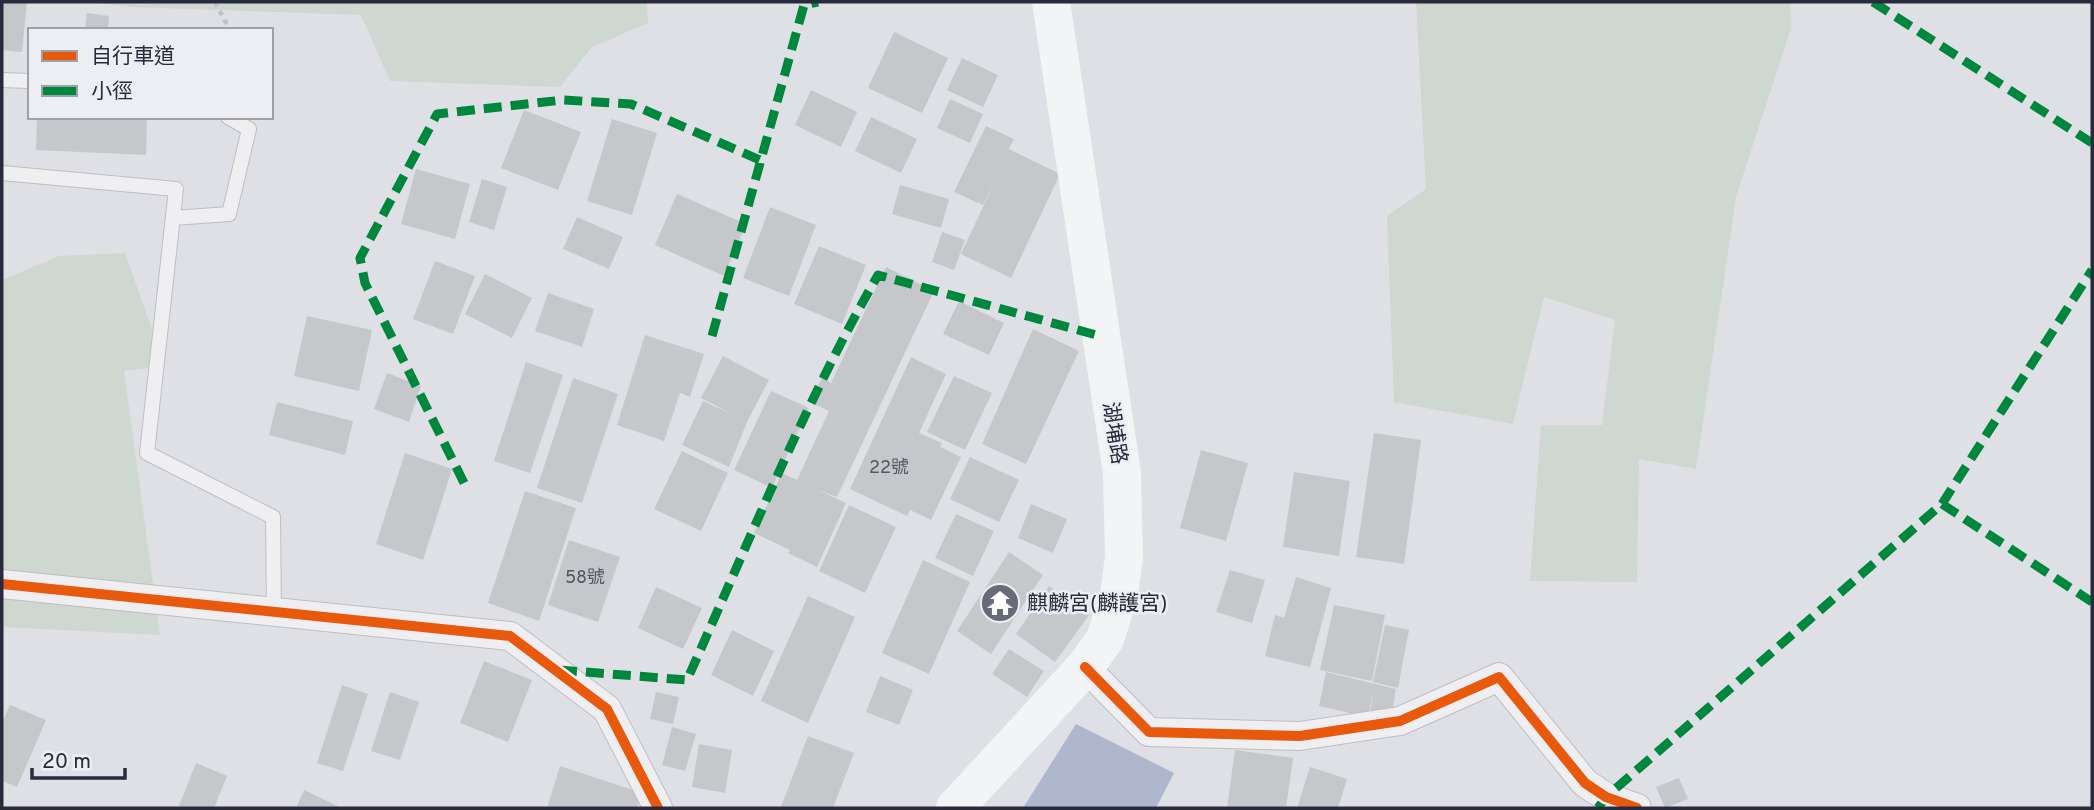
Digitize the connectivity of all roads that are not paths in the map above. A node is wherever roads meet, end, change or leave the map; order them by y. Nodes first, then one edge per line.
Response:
1 (1051, 2) edge
2 (2, 80) edge
3 (28, 81) edge
4 (232, 119) edge
5 (2, 173) edge
6 (173, 218) junction
7 (2, 584) edge
8 (274, 612) junction
9 (1085, 667) junction
10 (658, 808) edge
11 (955, 808) edge
12 (1637, 808) edge

1 - 9 main road, 湖埔路
2 - 3 lane
4 - 6 lane
5 - 6 lane
6 - 8 lane
7 - 8 street
8 - 10 street
9 - 11 main road, 湖埔路
9 - 12 street

